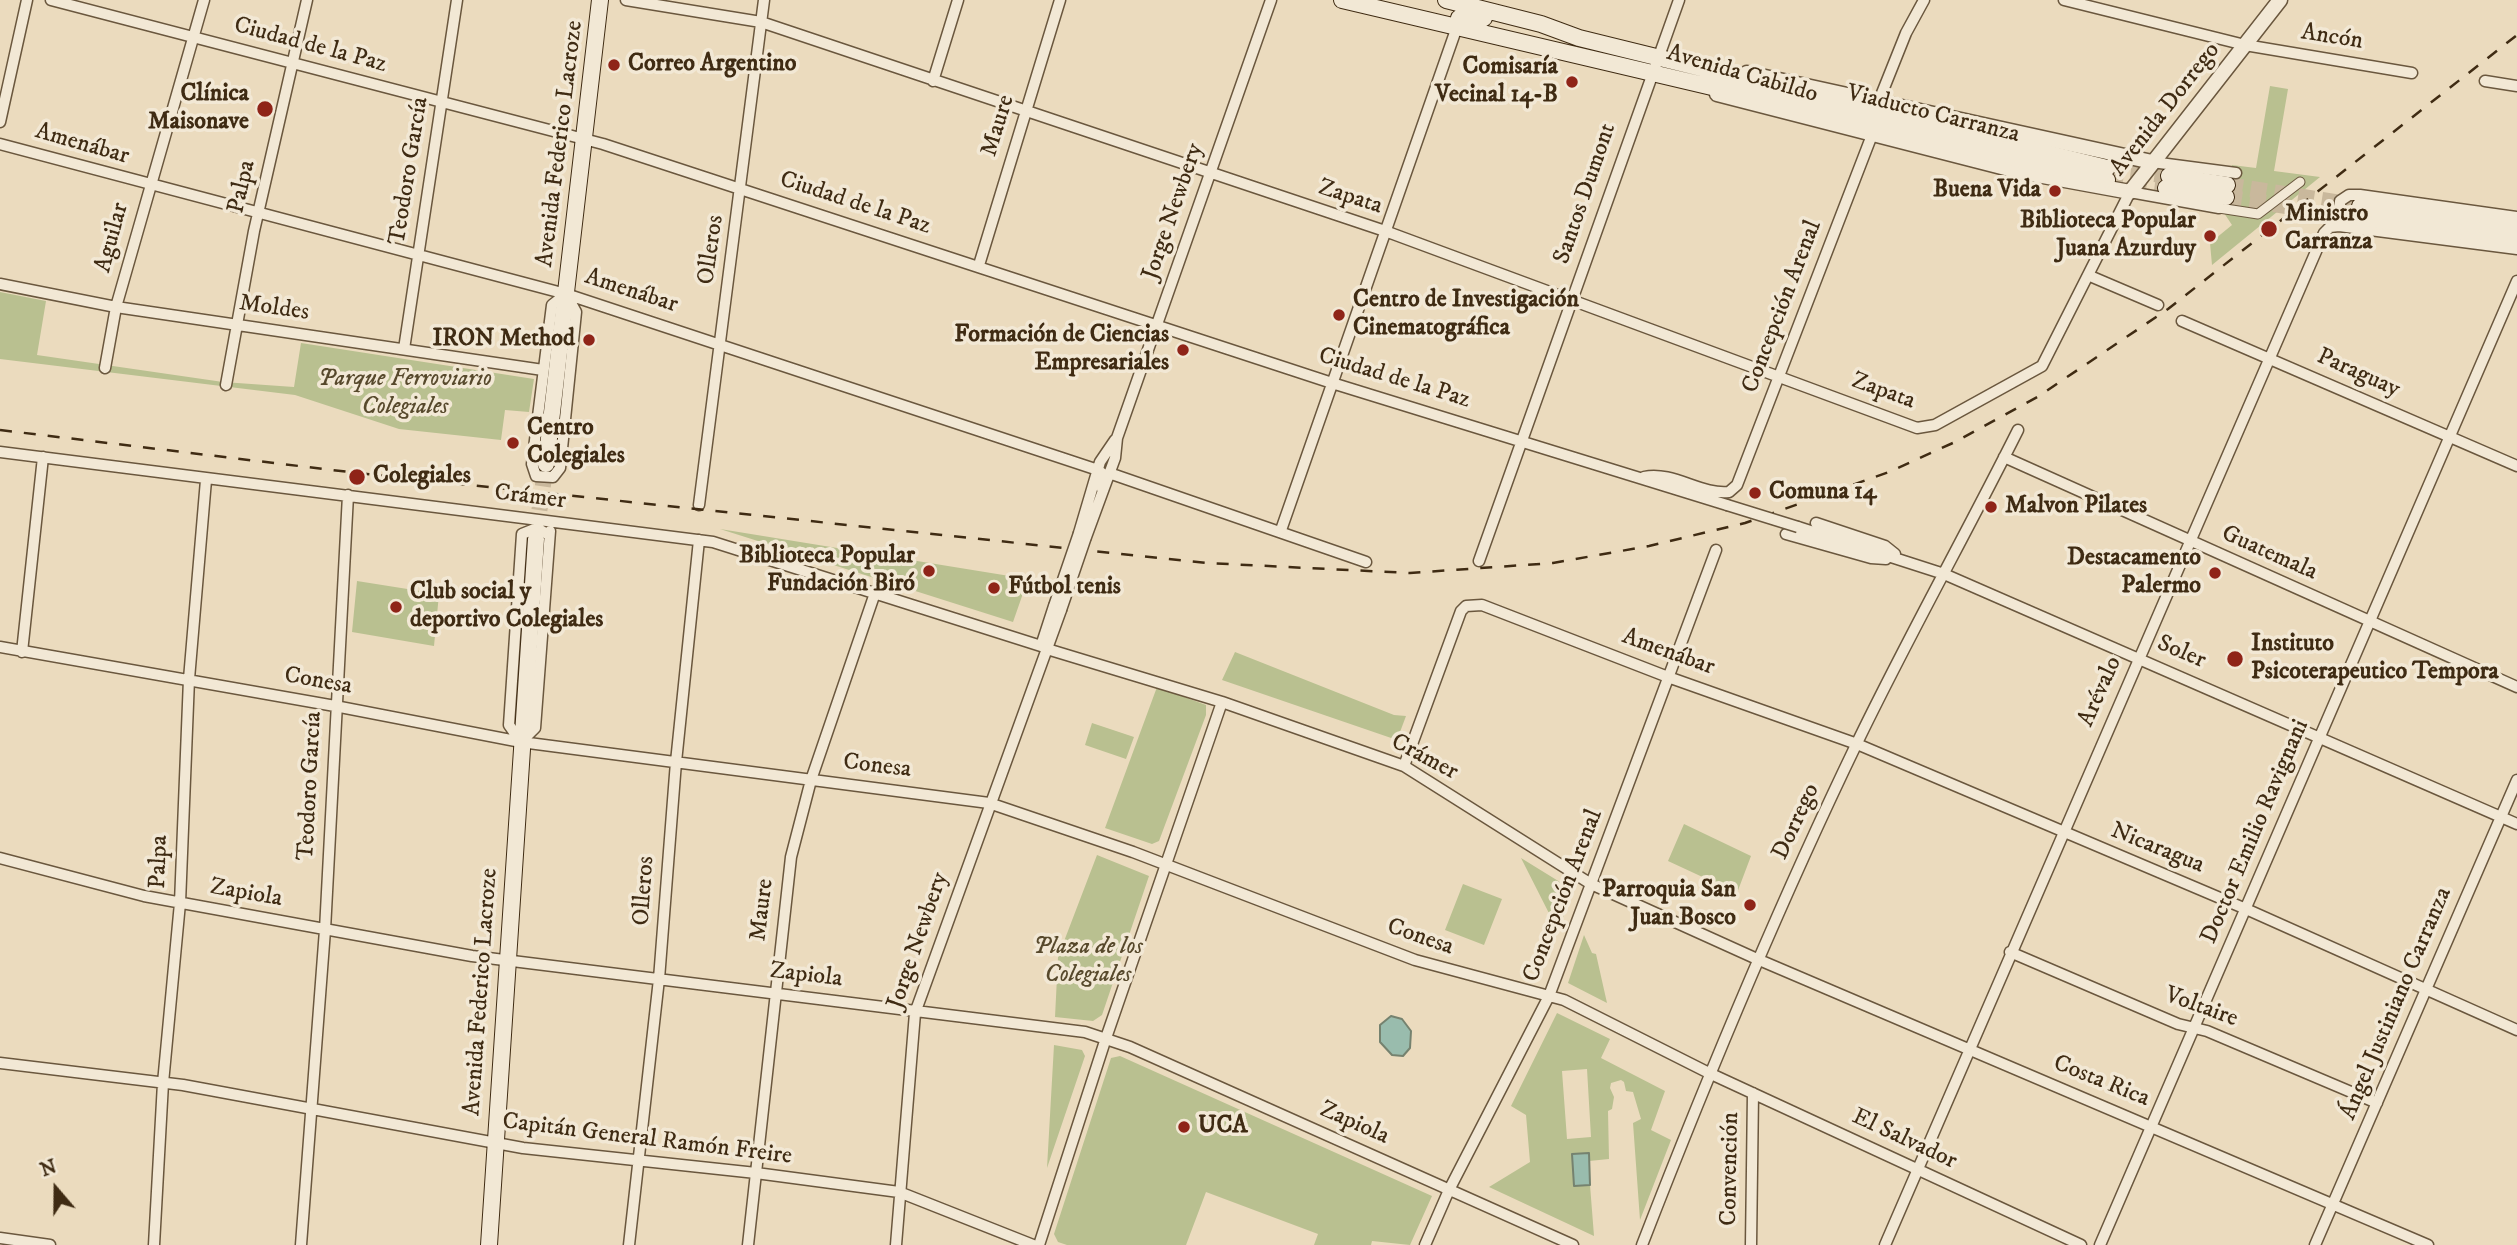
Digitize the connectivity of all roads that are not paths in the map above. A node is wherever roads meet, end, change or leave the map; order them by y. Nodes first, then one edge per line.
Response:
1 (27, 0) edge
2 (51, 0) edge
3 (204, 0) edge
4 (307, 0) edge
5 (457, 0) edge
6 (600, 0) edge
7 (626, 0) edge
8 (764, 0) edge
9 (958, 0) edge
10 (1060, 0) edge
11 (1271, 0) edge
12 (1342, 0) edge
13 (1446, 0) edge
14 (1679, 0) edge
15 (1923, 0) edge
16 (2064, 0) edge
17 (2280, 0) edge
18 (761, 22) junction
19 (1458, 24) junction
20 (194, 37) junction
21 (1578, 38) junction
22 (2245, 45) junction
23 (294, 63) junction
24 (1665, 65) junction
25 (2412, 73) dead end
26 (933, 81) junction
27 (2485, 81) dead end
28 (2517, 86) edge
29 (442, 102) junction
30 (1878, 103) junction
31 (1025, 112) junction
32 (0, 122) edge
33 (1872, 135) junction
34 (583, 139) junction
35 (0, 144) edge
36 (2152, 162) junction
37 (1209, 174) junction
38 (2107, 174) tunnel mouth
39 (2167, 182) tunnel mouth
40 (2300, 182) dead end
41 (149, 186) junction
42 (742, 189) junction
43 (2227, 191) junction
44 (2130, 192) junction
45 (2358, 211) junction
46 (258, 214) junction
47 (2517, 216) edge
48 (2517, 227) edge
49 (1385, 231) junction
50 (2517, 239) edge
51 (2517, 249) edge
52 (418, 256) junction
53 (979, 265) junction
54 (2090, 276) junction
55 (2517, 281) edge
56 (0, 284) edge
57 (566, 294) junction
58 (1571, 300) junction
59 (2158, 305) dead end
60 (116, 307) junction
61 (2182, 321) dead end
62 (235, 325) junction
63 (1158, 327) junction
64 (721, 344) junction
65 (404, 349) junction
66 (2268, 358) junction
67 (2042, 366) joint
68 (105, 368) dead end
69 (543, 370) junction
70 (1779, 375) junction
71 (1332, 383) junction
72 (226, 384) dead end
73 (2018, 430) dead end
74 (2448, 437) junction
75 (1522, 439) junction
76 (0, 452) edge
77 (43, 457) junction
78 (2004, 457) junction
79 (546, 464) tunnel mouth
80 (2517, 466) edge
81 (1104, 471) junction
82 (1638, 478) junction
83 (206, 480) junction
84 (1729, 492) joint
85 (348, 495) junction
86 (699, 505) dead end
87 (556, 523) junction
88 (1816, 523) dead end
89 (1281, 530) junction
90 (1786, 534) dead end
91 (1082, 535) junction
92 (542, 537) joint
93 (699, 540) junction
94 (2191, 542) junction
95 (1716, 550) dead end
96 (1903, 560) junction
97 (1479, 561) dead end
98 (1366, 562) dead end
99 (1944, 574) junction
100 (875, 593) junction
101 (2371, 622) junction
102 (0, 647) edge
103 (1044, 648) junction
104 (22, 652) junction
105 (2139, 658) junction
106 (1668, 677) junction
107 (189, 679) junction
108 (2517, 687) edge
109 (1222, 702) junction
110 (335, 706) junction
111 (2320, 736) junction
112 (521, 742) junction
113 (1857, 744) junction
114 (676, 762) junction
115 (1404, 766) junction
116 (811, 780) junction
117 (2517, 780) edge
118 (989, 803) junction
119 (2501, 817) junction
120 (2517, 824) edge
121 (2062, 833) junction
122 (0, 858) edge
123 (1166, 864) junction
124 (1591, 884) junction
125 (180, 903) junction
126 (2246, 909) junction
127 (325, 930) junction
128 (2010, 952) junction
129 (1757, 959) junction
130 (507, 961) junction
131 (659, 979) junction
132 (2426, 989) junction
133 (774, 993) junction
134 (1549, 996) junction
135 (915, 1013) junction
136 (2193, 1027) junction
137 (2517, 1030) edge
138 (1105, 1038) junction
139 (1968, 1049) junction
140 (0, 1063) edge
141 (1709, 1073) junction
142 (163, 1083) junction
143 (1753, 1093) junction
144 (2377, 1103) junction
145 (310, 1109) junction
146 (2153, 1126) junction
147 (494, 1143) junction
148 (637, 1160) junction
149 (1919, 1170) junction
150 (756, 1172) junction
151 (1449, 1190) junction
152 (899, 1192) junction
153 (2332, 1203) junction
154 (0, 1238) edge
155 (50, 1245) edge
156 (154, 1245) edge
157 (301, 1245) edge
158 (489, 1245) edge
159 (629, 1245) edge
160 (748, 1245) edge
161 (896, 1245) edge
162 (1032, 1245) edge
163 (1039, 1245) edge
164 (1425, 1245) edge
165 (1573, 1245) edge
166 (1642, 1245) edge
167 (1751, 1245) edge
168 (1885, 1245) edge
169 (2081, 1245) edge
170 (2100, 1245) edge
171 (2315, 1245) edge
172 (2428, 1245) edge

1 - 32 street
2 - 20 street, Ciudad de la Paz
3 - 20 street, Aguilar
4 - 23 street, Palpa
5 - 29 street, Teodoro García
6 - 34 main road, Avenida Federico Lacroze
7 - 18 street, Zapata
8 - 18 street, Olleros
9 - 26 street
10 - 31 street, Maure
11 - 37 street, Jorge Newbery
12 - 19 main road, Avenida Cabildo
13 - 21 main road, Avenida Cabildo
14 - 24 street, Santos Dumont
15 - 30 street
16 - 22 street, Ancón
17 - 22 street, Avenida Dorrego
18 - 26 street, Zapata
18 - 42 street, Olleros
19 - 21 main road
19 - 24 main road, Avenida Cabildo
19 - 49 street
20 - 23 street, Ciudad de la Paz
20 - 41 street, Aguilar
21 - 24 main road, Avenida Cabildo
22 - 25 street, Ancón
22 - 36 street, Avenida Dorrego
23 - 29 street, Ciudad de la Paz
23 - 46 street, Palpa
24 - 30 street, Avenida Cabildo
24 - 33 street, Avenida Cabildo
24 - 38 main road, Viaducto Carranza
24 - 58 street, Santos Dumont
26 - 31 street, Zapata
27 - 28 street
29 - 34 street, Ciudad de la Paz
29 - 52 street, Teodoro García
30 - 36 street, Avenida Cabildo
31 - 37 street, Zapata
31 - 53 street, Maure
33 - 44 street, Avenida Cabildo
33 - 70 street, Concepción Arenal
34 - 42 street, Ciudad de la Paz
34 - 57 main road, Avenida Federico Lacroze
35 - 41 street, Amenábar
36 - 43 street
36 - 44 street, Avenida Dorrego
37 - 49 street, Zapata
37 - 63 street, Jorge Newbery
39 - 43 main road
40 - 43 street
41 - 46 street, Amenábar
41 - 60 street, Aguilar
42 - 53 street, Ciudad de la Paz
42 - 64 street, Olleros
43 - 44 street
44 - 54 street, Avenida Dorrego
45 - 47 street
45 - 48 main road
45 - 50 main road
45 - 51 street
45 - 66 street, Arévalo
46 - 52 street, Amenábar
46 - 62 street, Palpa
49 - 58 street, Zapata
49 - 71 street
52 - 57 street, Amenábar
52 - 65 street, Teodoro García
53 - 63 street, Ciudad de la Paz
54 - 59 street
54 - 67 street, Avenida Dorrego
55 - 74 street, Doctor Emilio Ravignani
56 - 60 street, Moldes
57 - 64 street, Amenábar
57 - 69 street, Avenida Federico Lacroze
57 - 69 street, Avenida Federico Lacroze
57 - 79 main road, Avenida Federico Lacroze
58 - 70 street, Zapata
58 - 75 street, Santos Dumont
60 - 62 street, Moldes
60 - 68 street, Aguilar
61 - 66 street, Paraguay
62 - 65 street, Moldes
62 - 72 street, Palpa
63 - 71 street, Ciudad de la Paz
63 - 81 street, Jorge Newbery
64 - 81 street, Amenábar
64 - 86 street, Olleros
65 - 69 street, Moldes
66 - 74 street, Paraguay
66 - 94 street, Arévalo
67 - 70 street, Zapata
70 - 84 street, Concepción Arenal
71 - 75 street, Ciudad de la Paz
71 - 89 street
73 - 78 street, Dorrego
74 - 80 street, Paraguay
74 - 101 street, Doctor Emilio Ravignani
75 - 82 street, Ciudad de la Paz
75 - 97 street, Santos Dumont
76 - 77 street, Crámer
77 - 83 street, Crámer
77 - 104 street
78 - 94 street, Guatemala
78 - 99 street, Dorrego
81 - 89 street, Amenábar
81 - 91 street
81 - 91 street
82 - 84 street, Ciudad de la Paz
82 - 96 street, Ciudad de la Paz, bridge
83 - 85 street, Crámer
83 - 107 street, Palpa
85 - 87 street, Crámer
85 - 110 street, Teodoro García
87 - 92 street, Avenida Federico Lacroze
87 - 93 street, Crámer
88 - 96 street, Ciudad de la Paz
89 - 98 street, Amenábar
90 - 96 street, Ciudad de la Paz
91 - 103 street, Jorge Newbery, bridge
92 - 112 main road, Avenida Federico Lacroze
93 - 100 street, Crámer
93 - 114 street, Olleros
94 - 101 street, Guatemala
94 - 105 street, Arévalo
95 - 106 street, Concepción Arenal
96 - 99 street, Ciudad de la Paz
99 - 105 street, Soler
99 - 113 street, Dorrego
100 - 103 street, Crámer
100 - 116 street, Maure
101 - 108 street, Guatemala
101 - 111 street, Doctor Emilio Ravignani
102 - 104 street, Conesa
103 - 109 street, Crámer
103 - 118 street, Jorge Newbery
104 - 107 street, Conesa
105 - 111 street, Soler
105 - 121 street, Arévalo
106 - 113 street, Amenábar
106 - 115 street, Amenábar
106 - 124 street, Concepción Arenal
107 - 110 street, Conesa
107 - 125 street, Palpa
109 - 115 street, Crámer
109 - 123 street
110 - 112 street, Conesa
110 - 127 street, Teodoro García
111 - 119 street, Soler
111 - 126 street, Doctor Emilio Ravignani
112 - 114 street, Conesa
112 - 130 main road, Avenida Federico Lacroze
113 - 121 street, Nicaragua
113 - 129 street, Dorrego
114 - 116 street, Conesa
114 - 131 street, Olleros
115 - 124 street, Crámer
116 - 118 street, Conesa
116 - 133 street, Maure
117 - 119 street, Ángel Justiniano Carranza
118 - 123 street, Conesa
118 - 135 street, Jorge Newbery
119 - 120 street, Soler
119 - 132 street, Ángel Justiniano Carranza
121 - 126 street, Nicaragua
121 - 128 street, Arévalo
122 - 125 street, Zapiola
123 - 134 street, Conesa
123 - 138 street
124 - 129 street, Crámer
124 - 134 street, Concepción Arenal
125 - 127 street, Zapiola
125 - 142 street, Palpa
126 - 132 street, Nicaragua
126 - 136 street, Doctor Emilio Ravignani
127 - 130 street, Zapiola
127 - 145 street, Teodoro García
128 - 136 street, Voltaire
128 - 139 street, Arévalo
129 - 139 street, Costa Rica
129 - 141 street, Dorrego
130 - 131 street, Zapiola
130 - 147 main road, Avenida Federico Lacroze
131 - 133 street, Zapiola
131 - 148 street, Olleros
132 - 137 street, Nicaragua
132 - 144 street, Ángel Justiniano Carranza
133 - 135 street, Zapiola
133 - 150 street, Maure
134 - 141 street, Conesa
134 - 151 street, Concepción Arenal
135 - 138 street, Zapiola
135 - 152 street, Jorge Newbery
136 - 144 street, Voltaire
136 - 146 street, Doctor Emilio Ravignani
138 - 151 street, Zapiola
138 - 163 street
139 - 146 street, Costa Rica
139 - 149 street, Arévalo
140 - 142 street, Capitán General Ramón Freire
141 - 143 street, El Salvador
141 - 166 street, Dorrego
142 - 145 street, Capitán General Ramón Freire
142 - 156 street, Palpa
143 - 149 street, El Salvador
143 - 167 street, Convención
144 - 153 street, Ángel Justiniano Carranza
145 - 147 street, Capitán General Ramón Freire
145 - 157 street, Teodoro García
146 - 153 street, Costa Rica
146 - 170 street, Doctor Emilio Ravignani
147 - 148 street, Capitán General Ramón Freire
147 - 158 main road, Avenida Federico Lacroze
148 - 150 street, Capitán General Ramón Freire
148 - 159 street, Olleros
149 - 168 street, Arévalo
149 - 169 street, El Salvador
150 - 152 street, Capitán General Ramón Freire
150 - 160 street, Maure
151 - 164 street, Concepción Arenal
151 - 165 street, Zapiola
152 - 161 street, Jorge Newbery
152 - 162 street, Capitán General Ramón Freire
153 - 171 street, Ángel Justiniano Carranza
153 - 172 street, Costa Rica
154 - 155 street

